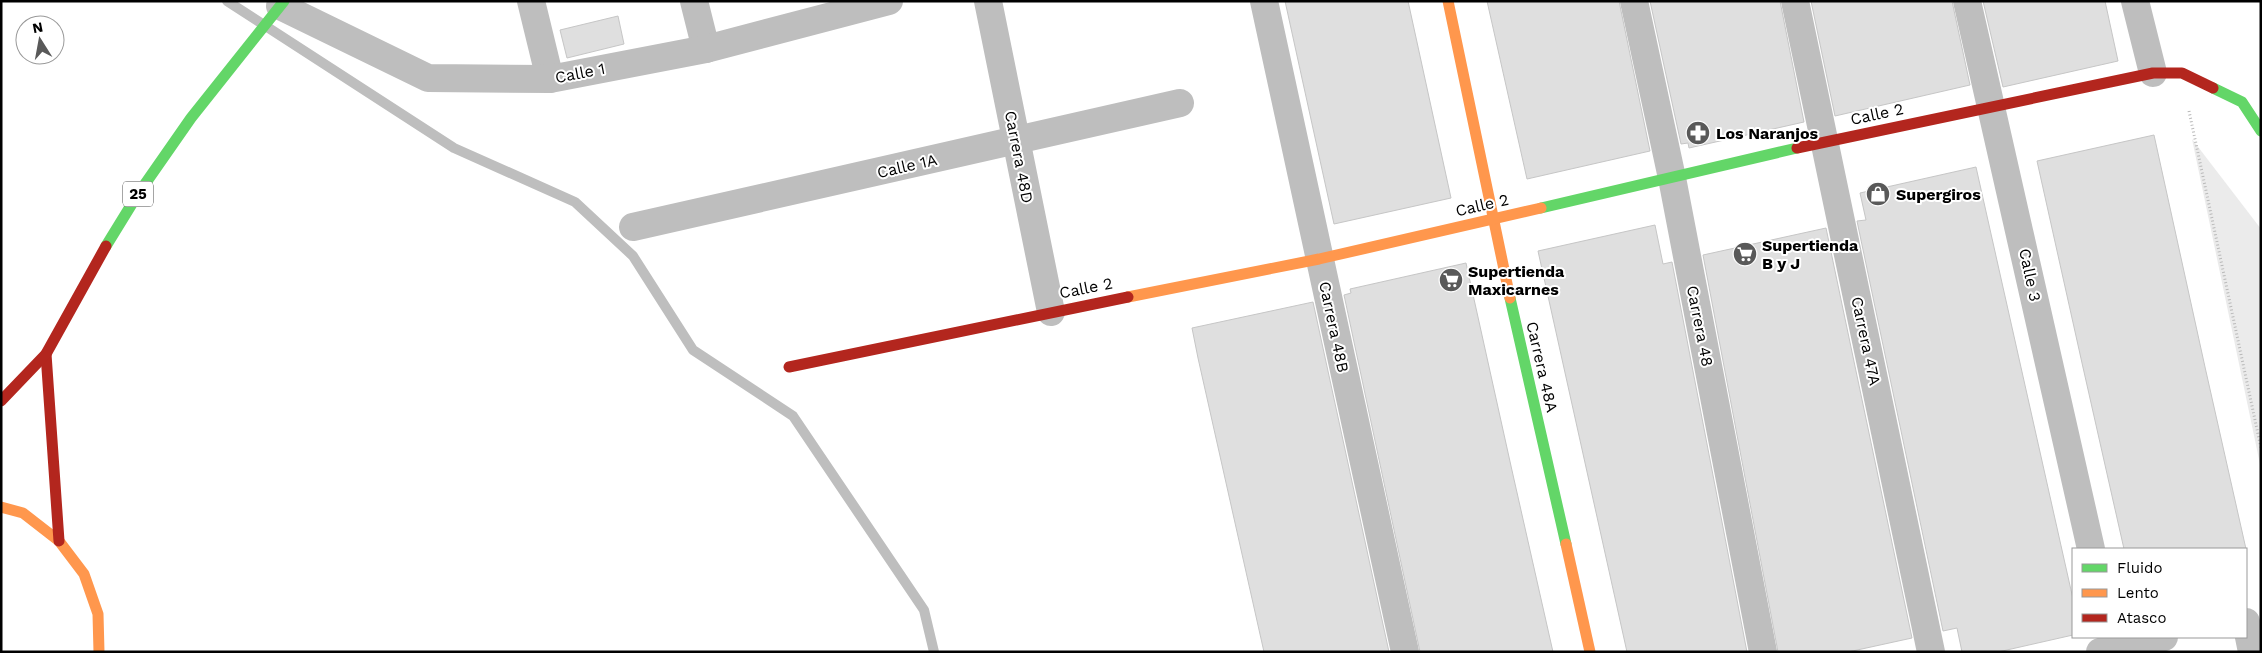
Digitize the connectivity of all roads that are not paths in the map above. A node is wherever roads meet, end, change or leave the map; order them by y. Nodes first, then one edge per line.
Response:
1 (531, 1) edge
2 (694, 1) edge
3 (889, 1) edge
4 (988, 1) edge
5 (1264, 1) edge
6 (1448, 1) edge
7 (1634, 1) edge
8 (1795, 1) edge
9 (1967, 1) edge
10 (2135, 1) edge
11 (280, 6) edge
12 (837, 8) edge
13 (706, 49) junction
14 (2153, 73) junction
15 (550, 79) junction
16 (1180, 103) dead end
17 (1992, 106) junction
18 (2261, 130) edge
19 (1016, 142) junction
20 (1824, 142) junction
21 (1672, 178) junction
22 (1492, 219) junction
23 (633, 227) dead end
24 (1319, 259) junction
25 (1051, 312) junction
26 (46, 354) junction
27 (789, 367) dead end
28 (1, 401) edge
29 (1, 506) edge
30 (59, 540) junction
31 (2091, 548) edge
32 (2261, 615) edge
33 (2247, 620) edge
34 (2247, 625) edge
35 (2158, 638) edge
36 (2108, 646) edge
37 (99, 652) edge
38 (1405, 652) edge
39 (1590, 652) edge
40 (1763, 652) edge
41 (1931, 652) edge
42 (2252, 652) edge

1 - 15 street
2 - 13 street
3 - 12 street, Calle 1
4 - 19 street, Carrera 48D
5 - 24 street, Carrera 48B
6 - 22 main road, Carrera 48A
7 - 21 street, Carrera 48
8 - 20 street, Carrera 47A
9 - 17 street, Calle 3
10 - 14 street
11 - 15 street, Calle 1
11 - 26 main road, 25
12 - 13 street, Calle 1
13 - 15 street, Calle 1
14 - 17 main road, Calle 2
14 - 18 main road, Calle 2
16 - 19 street, Calle 1A
17 - 20 main road, Calle 2
17 - 31 street, Calle 3
19 - 23 street, Calle 1A
19 - 25 street, Carrera 48D
20 - 21 main road, Calle 2
20 - 41 street, Carrera 47A
21 - 22 main road, Calle 2
21 - 40 street, Carrera 48
22 - 24 main road, Calle 2
22 - 39 main road, Carrera 48A
24 - 25 main road, Calle 2
24 - 38 street, Carrera 48B
25 - 27 main road, Calle 2
26 - 28 main road, 25
26 - 30 main road
29 - 30 main road
30 - 37 main road
32 - 33 street
34 - 42 street
35 - 36 street

